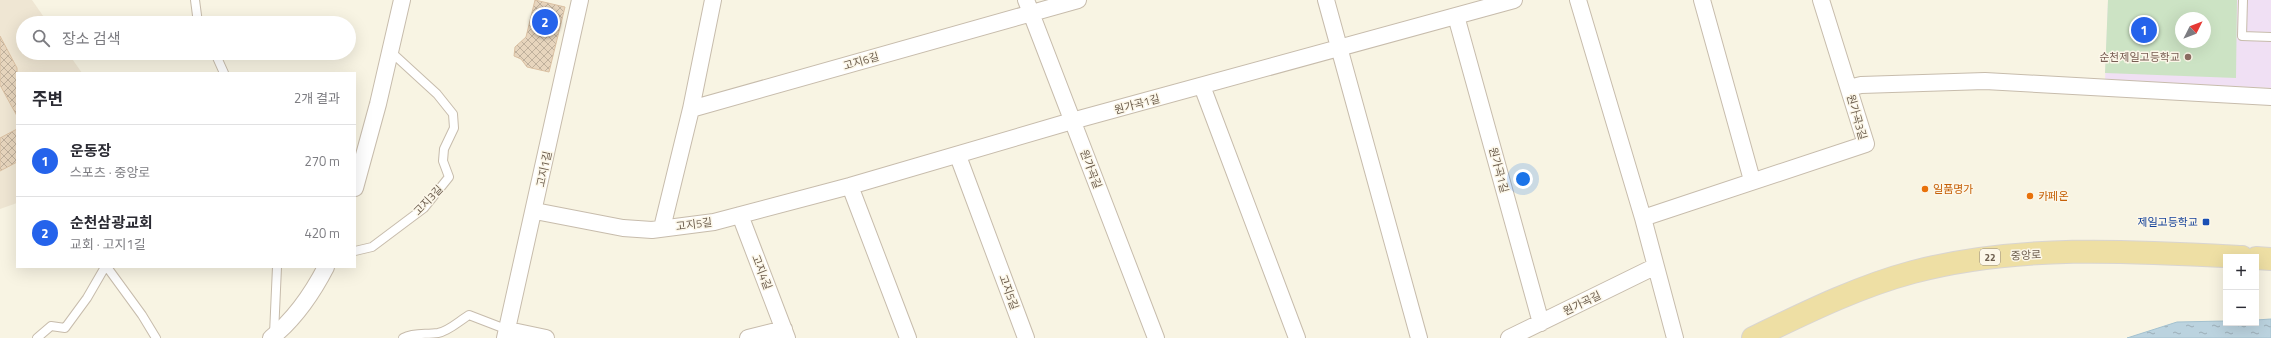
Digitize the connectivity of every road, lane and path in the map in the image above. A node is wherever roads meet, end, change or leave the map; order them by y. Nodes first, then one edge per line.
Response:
1 (195, 0) edge
2 (402, 0) edge
3 (580, 0) edge
4 (713, 0) edge
5 (1078, 0) edge
6 (1326, 0) edge
7 (1514, 0) edge
8 (1578, 0) edge
9 (1702, 0) edge
10 (1821, 0) edge
11 (2243, 0) edge
12 (1029, 7) edge
13 (197, 16) edge
14 (1456, 16) junction
15 (2271, 37) edge
16 (1340, 48) junction
17 (390, 50) junction
18 (218, 60) edge
19 (224, 72) edge
20 (1202, 86) junction
21 (1849, 88) junction
22 (2271, 97) edge
23 (690, 109) junction
24 (1072, 121) junction
25 (958, 156) junction
26 (1752, 180) junction
27 (356, 184) edge
28 (850, 186) junction
29 (535, 211) junction
30 (740, 215) junction
31 (1643, 218) junction
32 (662, 228) junction
33 (356, 251) edge
34 (2223, 256) edge
35 (2259, 258) edge
36 (2271, 259) edge
37 (1654, 267) junction
38 (105, 268) edge
39 (107, 268) edge
40 (277, 268) edge
41 (325, 268) edge
42 (1541, 323) junction
43 (785, 333) edge
44 (507, 334) edge
45 (273, 337) edge
46 (36, 338) edge
47 (156, 338) edge
48 (403, 338) edge
49 (546, 338) edge
50 (748, 338) edge
51 (908, 338) edge
52 (1026, 338) edge
53 (1156, 338) edge
54 (1297, 338) edge
55 (1419, 338) edge
56 (1509, 338) edge
57 (1675, 338) edge
58 (1753, 338) edge

1 - 13 lane
2 - 17 street
3 - 29 street, 고지1길
4 - 23 street
5 - 12 street, 고지6길
6 - 16 street
7 - 14 street, 원가곡1길
8 - 31 street
9 - 26 street
10 - 21 street, 원가곡3길
11 - 15 lane
12 - 23 street, 고지6길
12 - 24 street, 원가곡길
14 - 16 street, 원가곡1길
14 - 42 street, 원가곡1길
16 - 20 street, 원가곡1길
16 - 55 street
17 - 27 street
17 - 33 lane, 고지3길
18 - 19 lane
20 - 24 street, 원가곡1길
20 - 54 street
21 - 22 street
21 - 26 street, 원가곡3길
23 - 32 street
24 - 25 street, 고지5길
24 - 53 street, 원가곡길
25 - 28 street, 고지5길
25 - 52 street, 고지5길
26 - 31 street, 원가곡3길
28 - 30 street, 고지5길
28 - 51 street
29 - 32 street, 고지5길
29 - 44 street, 고지1길
30 - 32 street, 고지5길
30 - 43 street, 고지4길
31 - 37 street
34 - 58 main road, 중앙로 / 22
35 - 36 main road
37 - 42 street, 원가곡길
37 - 57 street
38 - 46 lane
39 - 47 lane
40 - 45 lane
41 - 45 street
42 - 56 street, 원가곡길
43 - 50 street, 고지4길
44 - 48 lane
44 - 49 street

